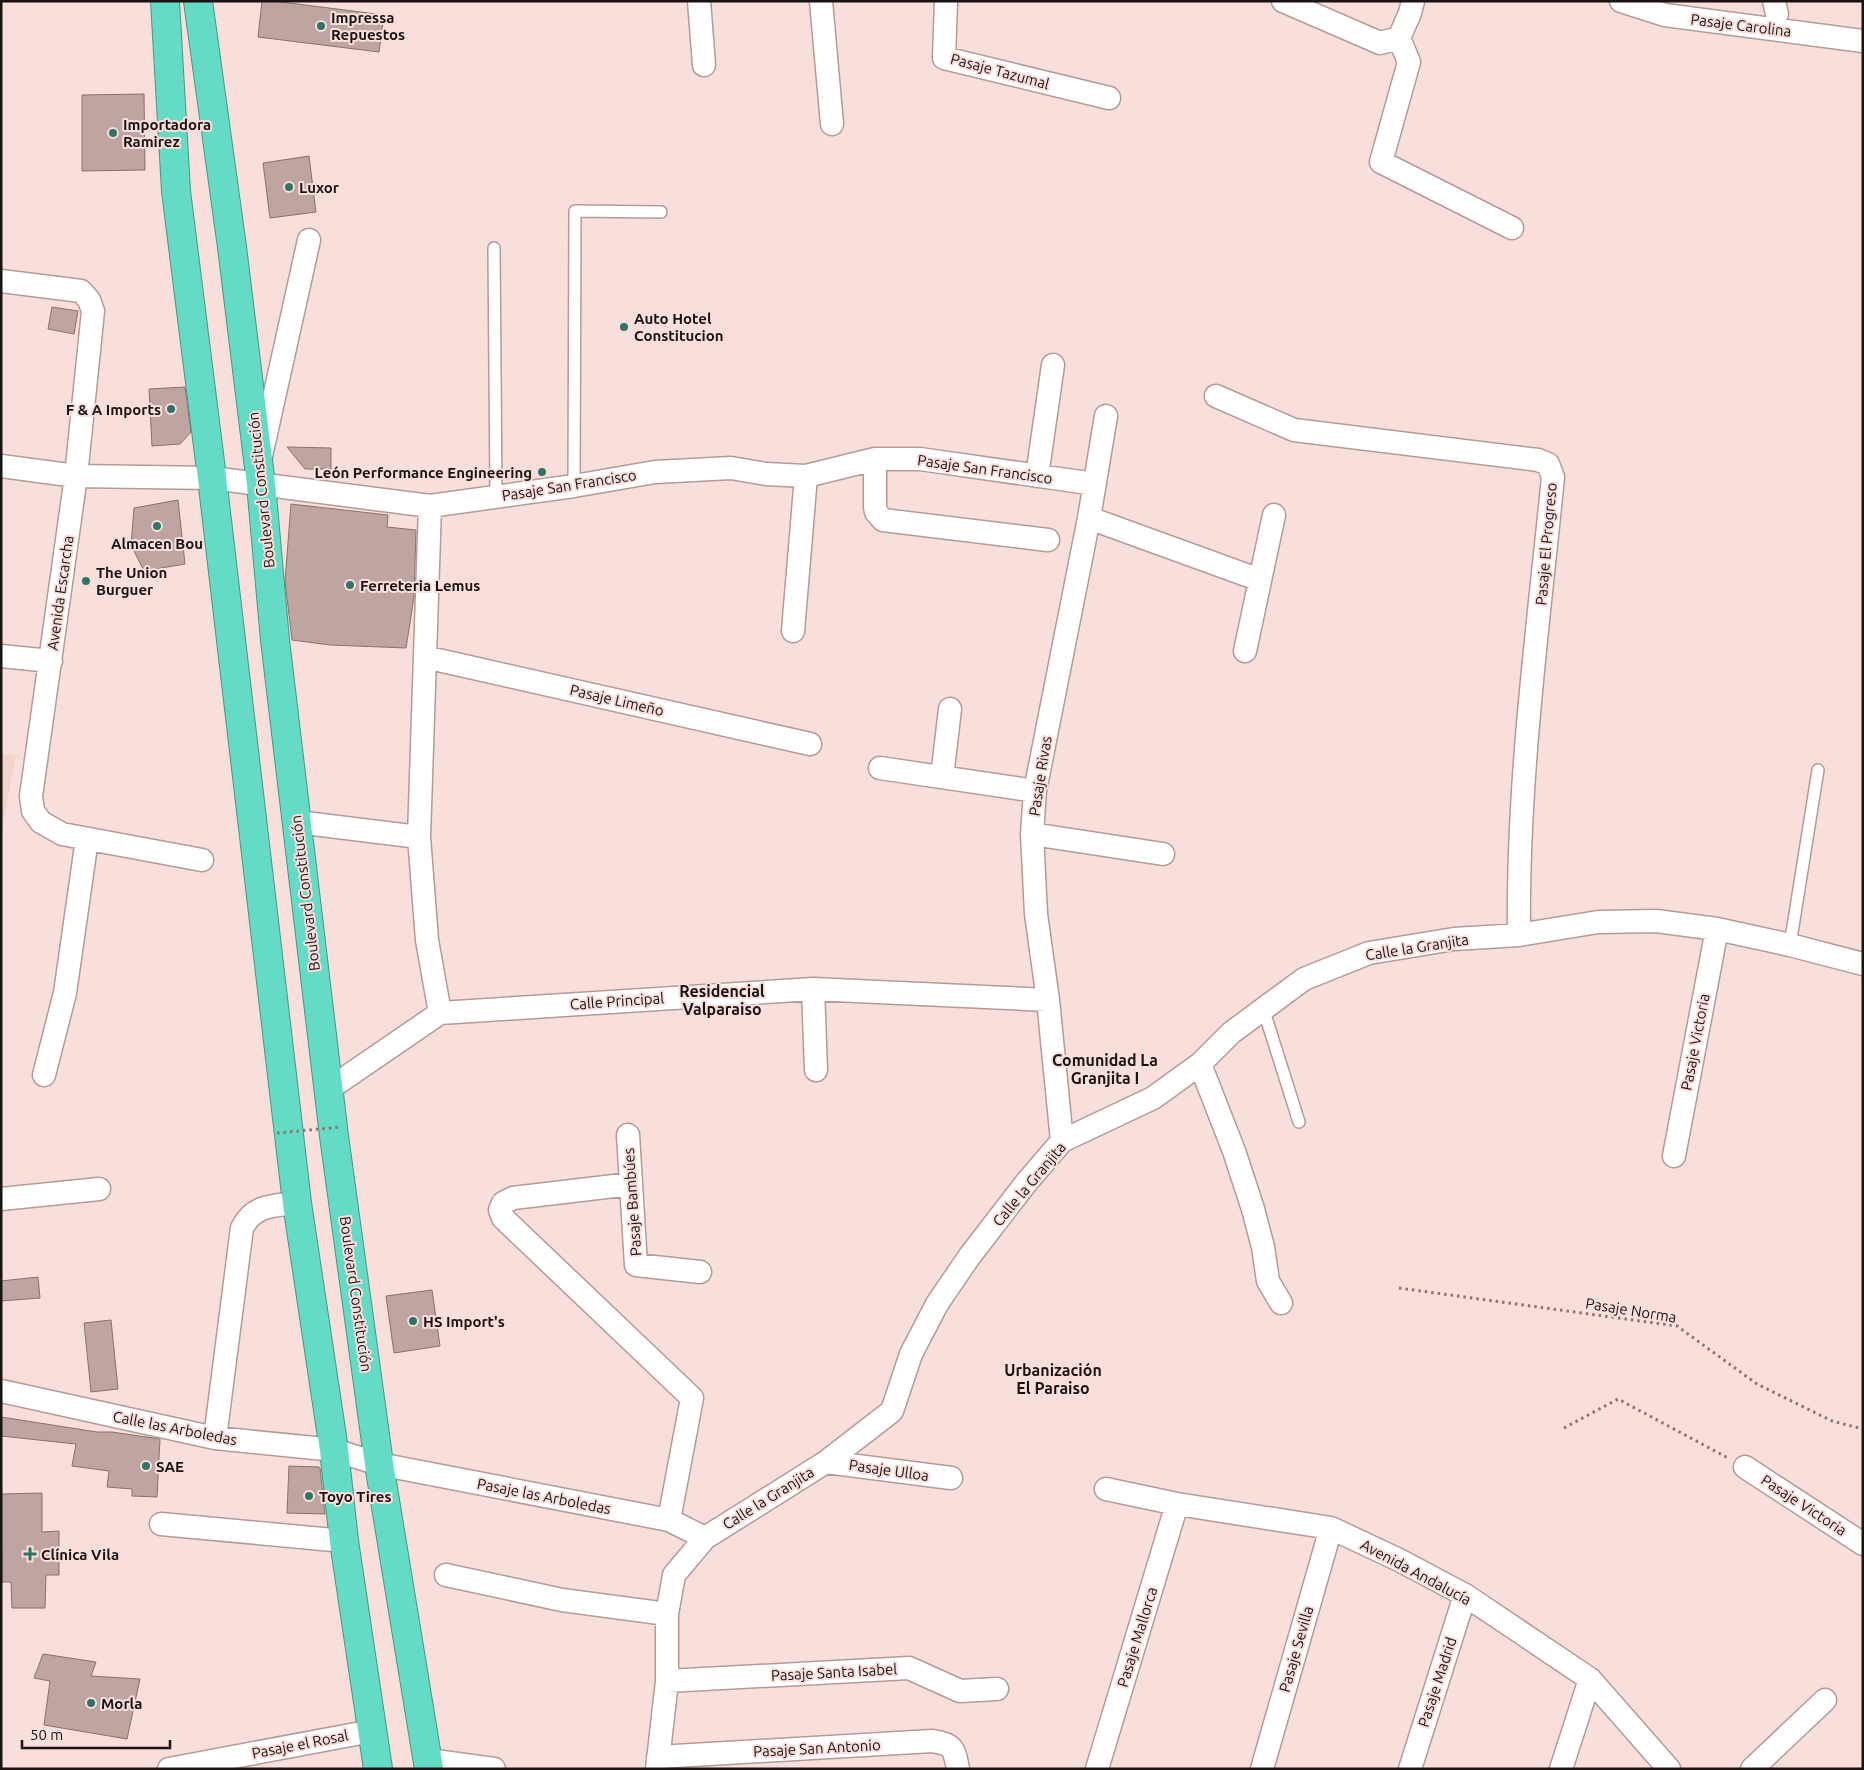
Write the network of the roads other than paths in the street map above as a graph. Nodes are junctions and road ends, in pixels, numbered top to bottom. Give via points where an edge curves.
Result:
1 (158, 1) edge
2 (165, 1) edge
3 (699, 1) edge
4 (821, 1) edge
5 (946, 1) edge
6 (1283, 1) edge
7 (1413, 1) edge
8 (1621, 1) edge
9 (200, 5) edge
10 (167, 30) junction
11 (1399, 38) junction
12 (1863, 41) edge
13 (704, 65) dead end
14 (1109, 98) dead end
15 (832, 124) dead end
16 (661, 212) dead end
17 (1512, 228) dead end
18 (309, 240) dead end
19 (494, 248) dead end
20 (1, 281) edge
21 (1053, 364) dead end
22 (1216, 396) dead end
23 (1106, 416) dead end
24 (875, 459) junction
25 (1, 466) edge
26 (260, 474) junction
27 (76, 476) junction
28 (806, 476) junction
29 (1037, 476) junction
30 (212, 478) junction
31 (1094, 484) junction
32 (574, 486) junction
33 (496, 497) junction
34 (430, 506) junction
35 (1274, 515) dead end
36 (1089, 518) junction
37 (1048, 540) dead end
38 (1260, 580) junction
39 (793, 631) dead end
40 (1245, 651) dead end
41 (1, 656) edge
42 (425, 657) junction
43 (51, 661) junction
44 (950, 709) dead end
45 (810, 744) dead end
46 (880, 768) dead end
47 (1818, 770) dead end
48 (942, 777) junction
49 (1035, 791) junction
50 (297, 822) junction
51 (1032, 834) junction
52 (419, 838) junction
53 (87, 840) junction
54 (1163, 854) dead end
55 (202, 860) dead end
56 (1717, 929) junction
57 (1519, 935) junction
58 (1790, 945) junction
59 (1863, 964) edge
60 (813, 989) junction
61 (1048, 1000) junction
62 (1263, 1008) junction
63 (440, 1013) junction
64 (1200, 1064) junction
65 (816, 1070) dead end
66 (44, 1075) dead end
67 (329, 1089) junction
68 (1299, 1122) dead end
69 (628, 1135) dead end
70 (1062, 1141) junction
71 (1674, 1156) dead end
72 (631, 1184) junction
73 (99, 1189) dead end
74 (1, 1199) edge
75 (297, 1203) junction
76 (700, 1272) dead end
77 (1281, 1303) dead end
78 (1, 1391) edge
79 (215, 1438) junction
80 (334, 1450) junction
81 (826, 1462) junction
82 (379, 1464) junction
83 (1745, 1467) road end
84 (951, 1478) dead end
85 (1106, 1488) dead end
86 (1177, 1504) junction
87 (669, 1520) junction
88 (161, 1524) dead end
89 (1331, 1528) junction
90 (705, 1538) junction
91 (344, 1541) junction
92 (1863, 1544) edge
93 (446, 1575) dead end
94 (1465, 1595) junction
95 (667, 1614) junction
96 (1590, 1679) junction
97 (667, 1681) junction
98 (997, 1689) dead end
99 (1825, 1700) dead end
100 (372, 1731) junction
101 (657, 1763) edge
102 (429, 1764) edge
103 (169, 1769) edge
104 (378, 1769) edge
105 (494, 1769) edge
106 (958, 1769) edge
107 (1097, 1769) edge
108 (1262, 1769) edge
109 (1410, 1769) edge
110 (1562, 1769) edge
111 (1669, 1769) edge
112 (1752, 1769) edge

1 - 10 highway
2 - 10 highway
3 - 13 street
4 - 15 street
5 - 14 street, Pasaje Tazumal via 944,58
6 - 11 street via 1380,43
7 - 11 street
8 - 12 street, Pasaje Carolina via 1665,15
9 - 26 highway, Boulevard Constitución
10 - 30 highway via 176,191
11 - 17 street via 1409,62 1381,162
16 - 32 lane via 575,211
18 - 26 street
19 - 33 lane
20 - 27 street, Avenida Escarcha via 81,291 94,311
21 - 29 street
22 - 57 street, Pasaje El Progreso via 1294,430 1538,460 1548,464 1553,477 1525,767
23 - 31 street, Pasaje Rivas
24 - 28 street, Pasaje San Francisco
24 - 29 street, Pasaje San Francisco via 920,459
24 - 37 street via 875,507 883,520
25 - 27 street, Pasaje San Francisco
26 - 30 street, Pasaje San Francisco
26 - 34 street, Pasaje San Francisco
26 - 50 highway, Boulevard Constitución via 275,640
27 - 30 street, Pasaje San Francisco
27 - 43 street, Avenida Escarcha
28 - 32 street, Pasaje San Francisco via 731,468 654,472
28 - 39 street
29 - 31 street, Pasaje San Francisco
30 - 75 highway
31 - 36 street, Pasaje Rivas
32 - 33 street, Pasaje San Francisco
33 - 34 street, Pasaje San Francisco
34 - 42 street
35 - 38 street
36 - 38 street
36 - 49 street, Pasaje Rivas
38 - 40 street
41 - 43 street
42 - 45 street, Pasaje Limeño
42 - 52 street
43 - 53 street, Avenida Escarcha via 31,796 33,811 41,822 62,834
44 - 48 street
46 - 48 street
47 - 58 lane
48 - 49 street
49 - 51 street, Pasaje Rivas
50 - 52 street
50 - 67 highway, Boulevard Constitución
51 - 54 street
51 - 61 street, Pasaje Rivas via 1036,914
52 - 63 street via 427,940
53 - 55 street, Avenida Escarcha
53 - 66 street via 65,993
56 - 57 street, Calle la Granjita via 1656,920 1598,922
56 - 58 street, Calle la Granjita
56 - 71 street, Pasaje Victoria
57 - 62 street, Calle la Granjita via 1454,939 1369,953 1304,979
58 - 59 street, Calle la Granjita
60 - 61 street, Calle Principal
60 - 63 street, Calle Principal
60 - 65 street
61 - 70 street, Pasaje Rivas
62 - 64 street, Calle la Granjita via 1231,1033
62 - 68 lane
63 - 67 street
64 - 70 street, Calle la Granjita via 1153,1098
64 - 77 street via 1253,1209 1268,1281
67 - 82 highway, Boulevard Constitución
69 - 72 street, Pasaje Bambúes
70 - 81 street, Calle la Granjita via 969,1257 937,1304 911,1354 892,1411
72 - 76 street, Pasaje Bambúes via 636,1265
72 - 87 street via 512,1198 503,1203 500,1210 503,1218 692,1398
73 - 74 street
75 - 79 street via 257,1210 246,1219 242,1228
75 - 80 highway
78 - 79 street, Calle las Arboledas
79 - 80 street, Calle las Arboledas
80 - 82 street, Calle las Arboledas
80 - 91 highway
81 - 84 street, Pasaje Ulloa
81 - 90 street, Calle la Granjita
82 - 87 street, Pasaje las Arboledas
82 - 102 highway, Boulevard Constitución
83 - 92 street, Pasaje Victoria
85 - 86 street, Avenida Andalucía
86 - 89 street, Avenida Andalucía
86 - 107 street, Pasaje Mallorca
87 - 90 street, Pasaje las Arboledas
88 - 91 street
89 - 94 street, Avenida Andalucía
89 - 108 street, Pasaje Sevilla
90 - 95 street, Calle la Granjita via 674,1575
91 - 100 highway
93 - 95 street via 562,1600
94 - 96 street, Avenida Andalucía
94 - 109 street, Pasaje Madrid
95 - 97 street, Calle la Granjita
96 - 110 street
96 - 111 street, Avenida Andalucía
97 - 98 street, Pasaje Santa Isabel via 909,1668 960,1690
97 - 101 street, Calle la Granjita
99 - 112 street
100 - 103 street, Pasaje el Rosal
100 - 104 highway
101 - 106 street, Pasaje San Antonio via 932,1741 952,1747
102 - 105 street

